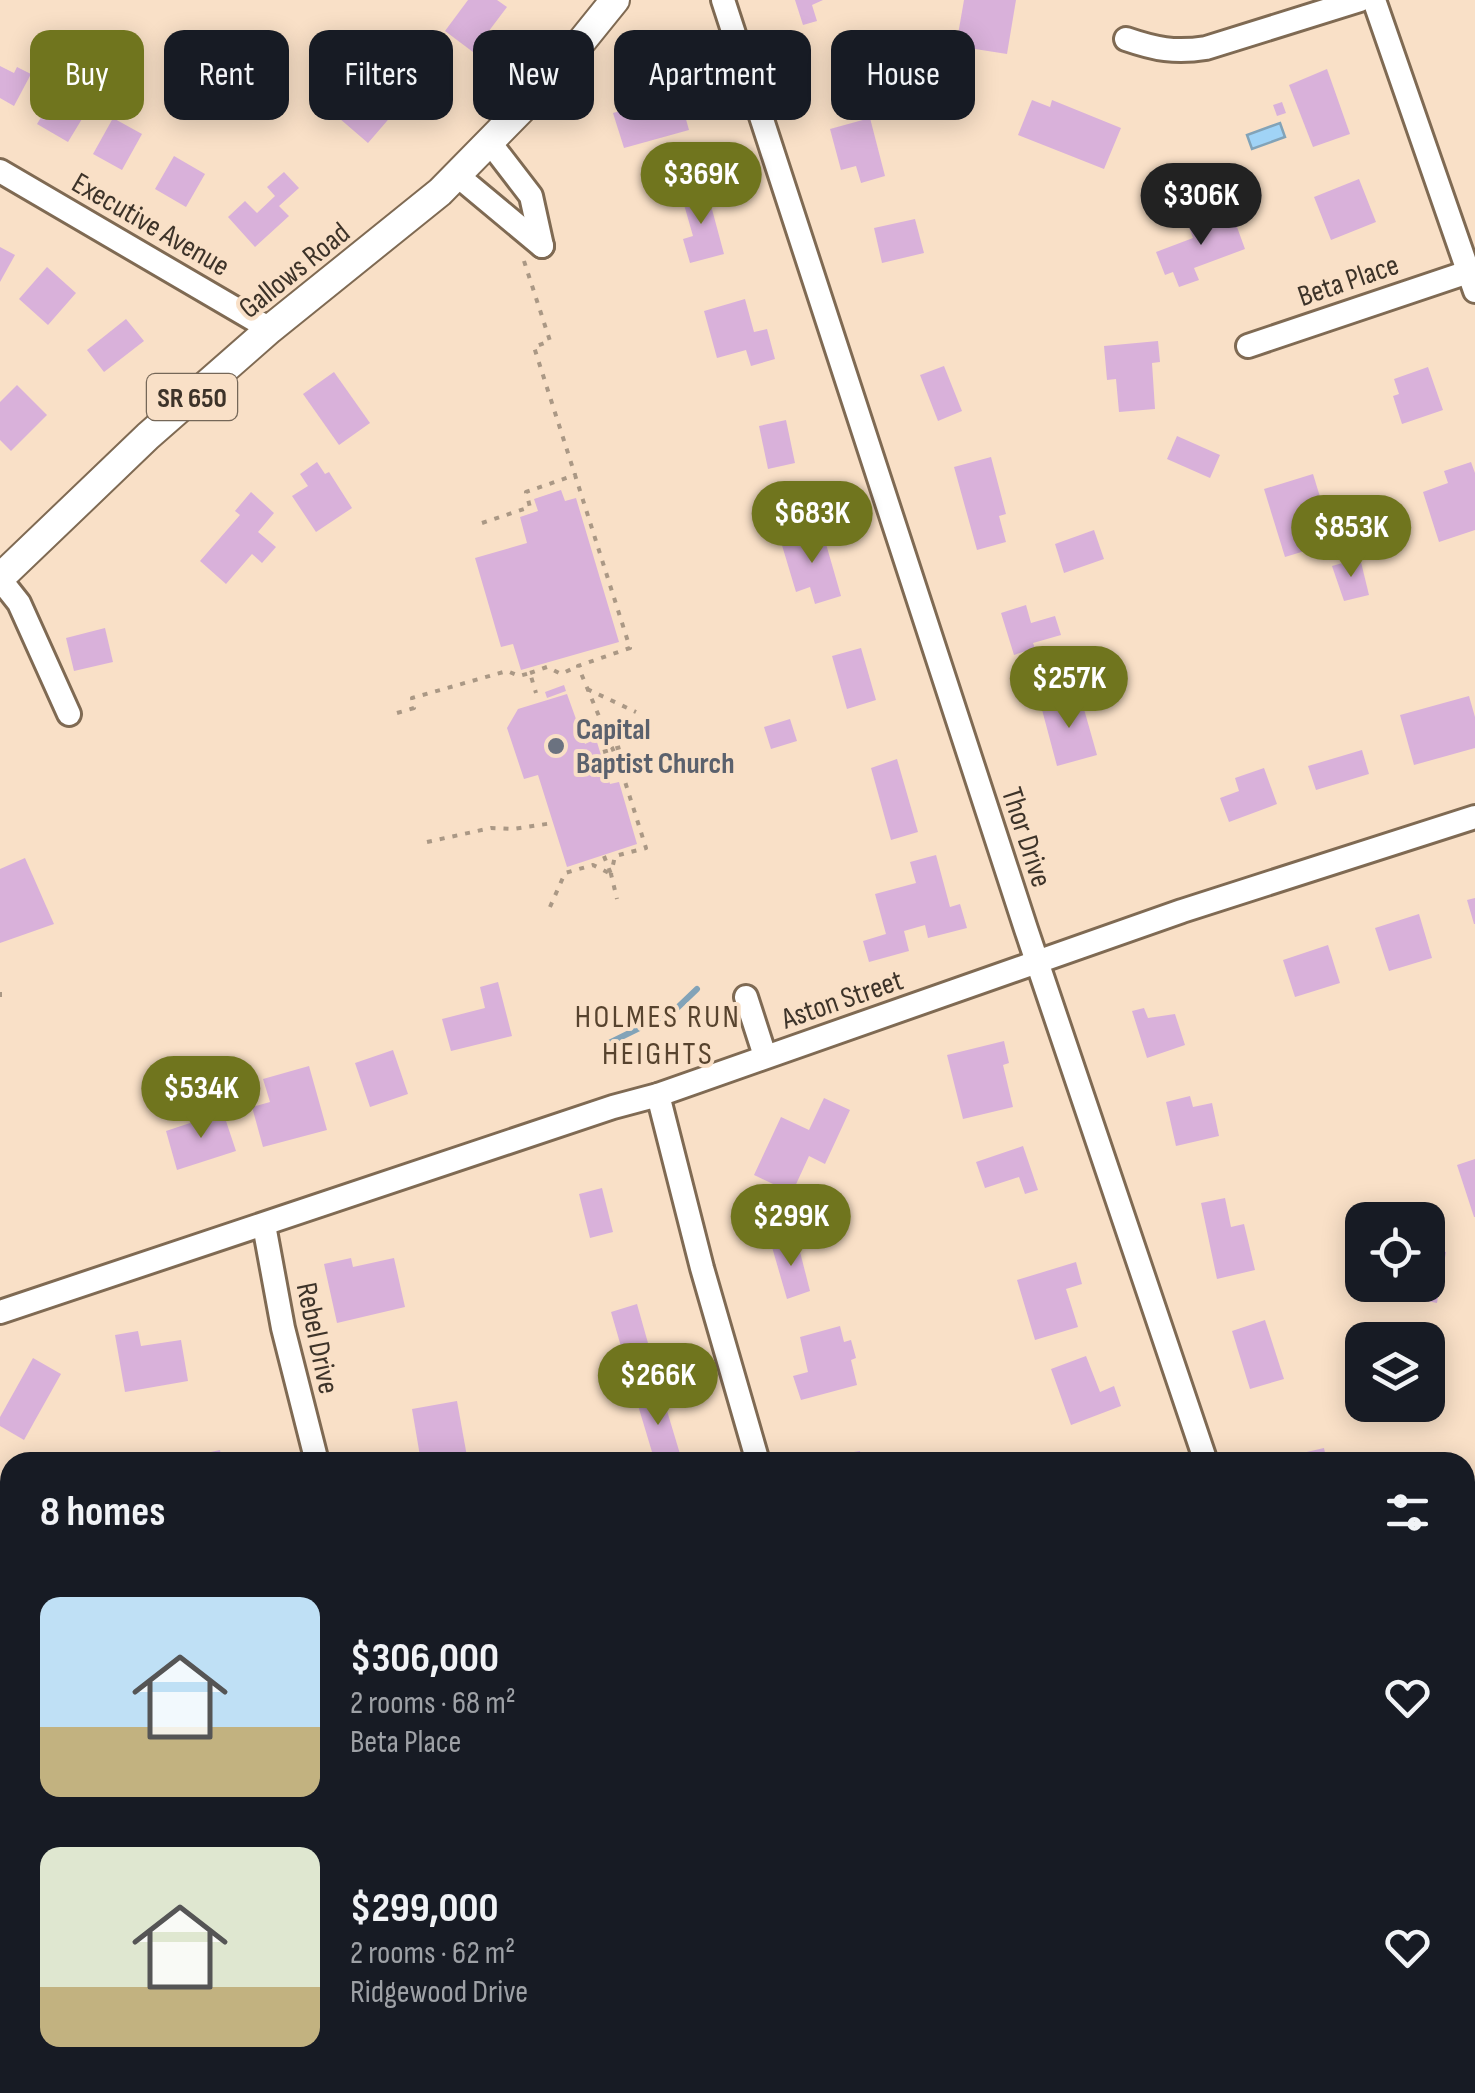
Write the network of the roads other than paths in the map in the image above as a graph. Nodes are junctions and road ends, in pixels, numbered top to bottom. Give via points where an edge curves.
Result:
1 (615, 0) edge
2 (723, 0) edge
3 (1360, 0) edge
4 (1374, 0) edge
5 (1126, 39) dead end
6 (491, 144) junction
7 (0, 171) edge
8 (458, 176) junction
9 (1473, 284) edge
10 (270, 330) junction
11 (1248, 346) dead end
12 (0, 579) edge
13 (69, 714) dead end
14 (1475, 818) edge
15 (1038, 962) junction
16 (746, 997) dead end
17 (765, 1056) junction
18 (658, 1096) junction
19 (264, 1225) junction
20 (0, 1312) edge
21 (314, 1452) edge
22 (755, 1452) edge
23 (1203, 1452) edge

1 - 6 main road, Gallows Road / SR 650
2 - 15 street, Thor Drive
3 - 5 street via 1194,50 1158,50
4 - 9 street
6 - 8 main road, Gallows Road / SR 650
6 - 8 street via 531,196 533,252
7 - 10 street, Executive Avenue
8 - 10 main road, Gallows Road / SR 650
9 - 11 street, Beta Place
10 - 12 main road, Gallows Road / SR 650
12 - 13 street via 19,603
14 - 15 street, Aston Street
15 - 17 street, Aston Street
15 - 23 street, Thor Drive
16 - 17 street
17 - 18 street, Aston Street
18 - 19 street, Aston Street
18 - 22 street
19 - 20 street, Aston Street
19 - 21 street, Rebel Drive

